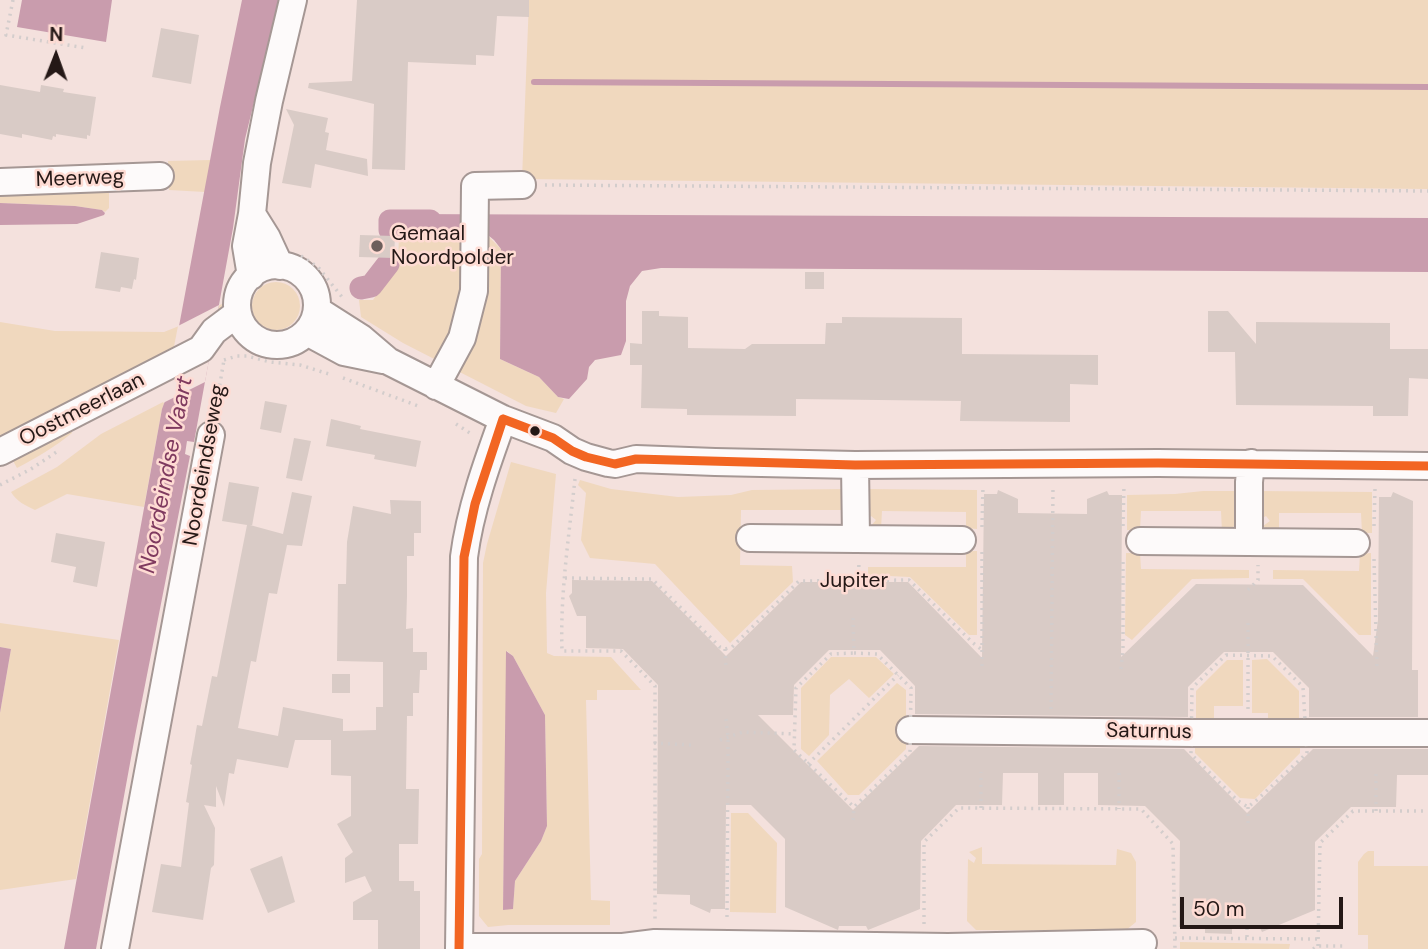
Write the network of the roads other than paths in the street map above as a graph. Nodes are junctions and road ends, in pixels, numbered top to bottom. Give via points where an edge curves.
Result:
1 (293, 0) edge
2 (160, 176) dead end
3 (0, 181) edge
4 (522, 185) road end
5 (252, 214) junction
6 (290, 260) junction
7 (251, 276) junction
8 (312, 321) junction
9 (244, 323) junction
10 (388, 361) junction
11 (432, 397) junction
12 (503, 419) junction
13 (211, 435) road end
14 (0, 452) edge
15 (1251, 463) junction
16 (855, 465) junction
17 (1428, 466) edge
18 (975, 536) road end
19 (750, 538) dead end
20 (856, 538) junction
21 (1129, 541) road end
22 (1249, 541) junction
23 (1368, 544) road end
24 (910, 730) road end
25 (1428, 733) edge
26 (1143, 943) dead end
27 (459, 948) edge
28 (115, 949) edge

1 - 5 street via 257,163
2 - 3 street, Meerweg
4 - 11 street via 475,186 474,291 462,338
5 - 6 street via 267,238
5 - 7 street via 246,246
6 - 7 street
6 - 8 street via 314,289
7 - 9 street via 238,301
8 - 9 street via 294,342 278,345 262,342
8 - 10 street via 343,328
8 - 10 street via 344,352
9 - 14 street, Oostmeerlaan
10 - 11 street
11 - 12 street
12 - 16 street via 552,438 578,436 636,459
12 - 27 street via 464,557
13 - 28 street, Noordeindseweg
15 - 16 street
15 - 17 street
15 - 22 street
16 - 20 street, Jupiter
18 - 20 street, Jupiter
19 - 20 street, Jupiter
21 - 22 street
22 - 23 street
24 - 25 street, Saturnus
26 - 27 street via 924,947 655,943

